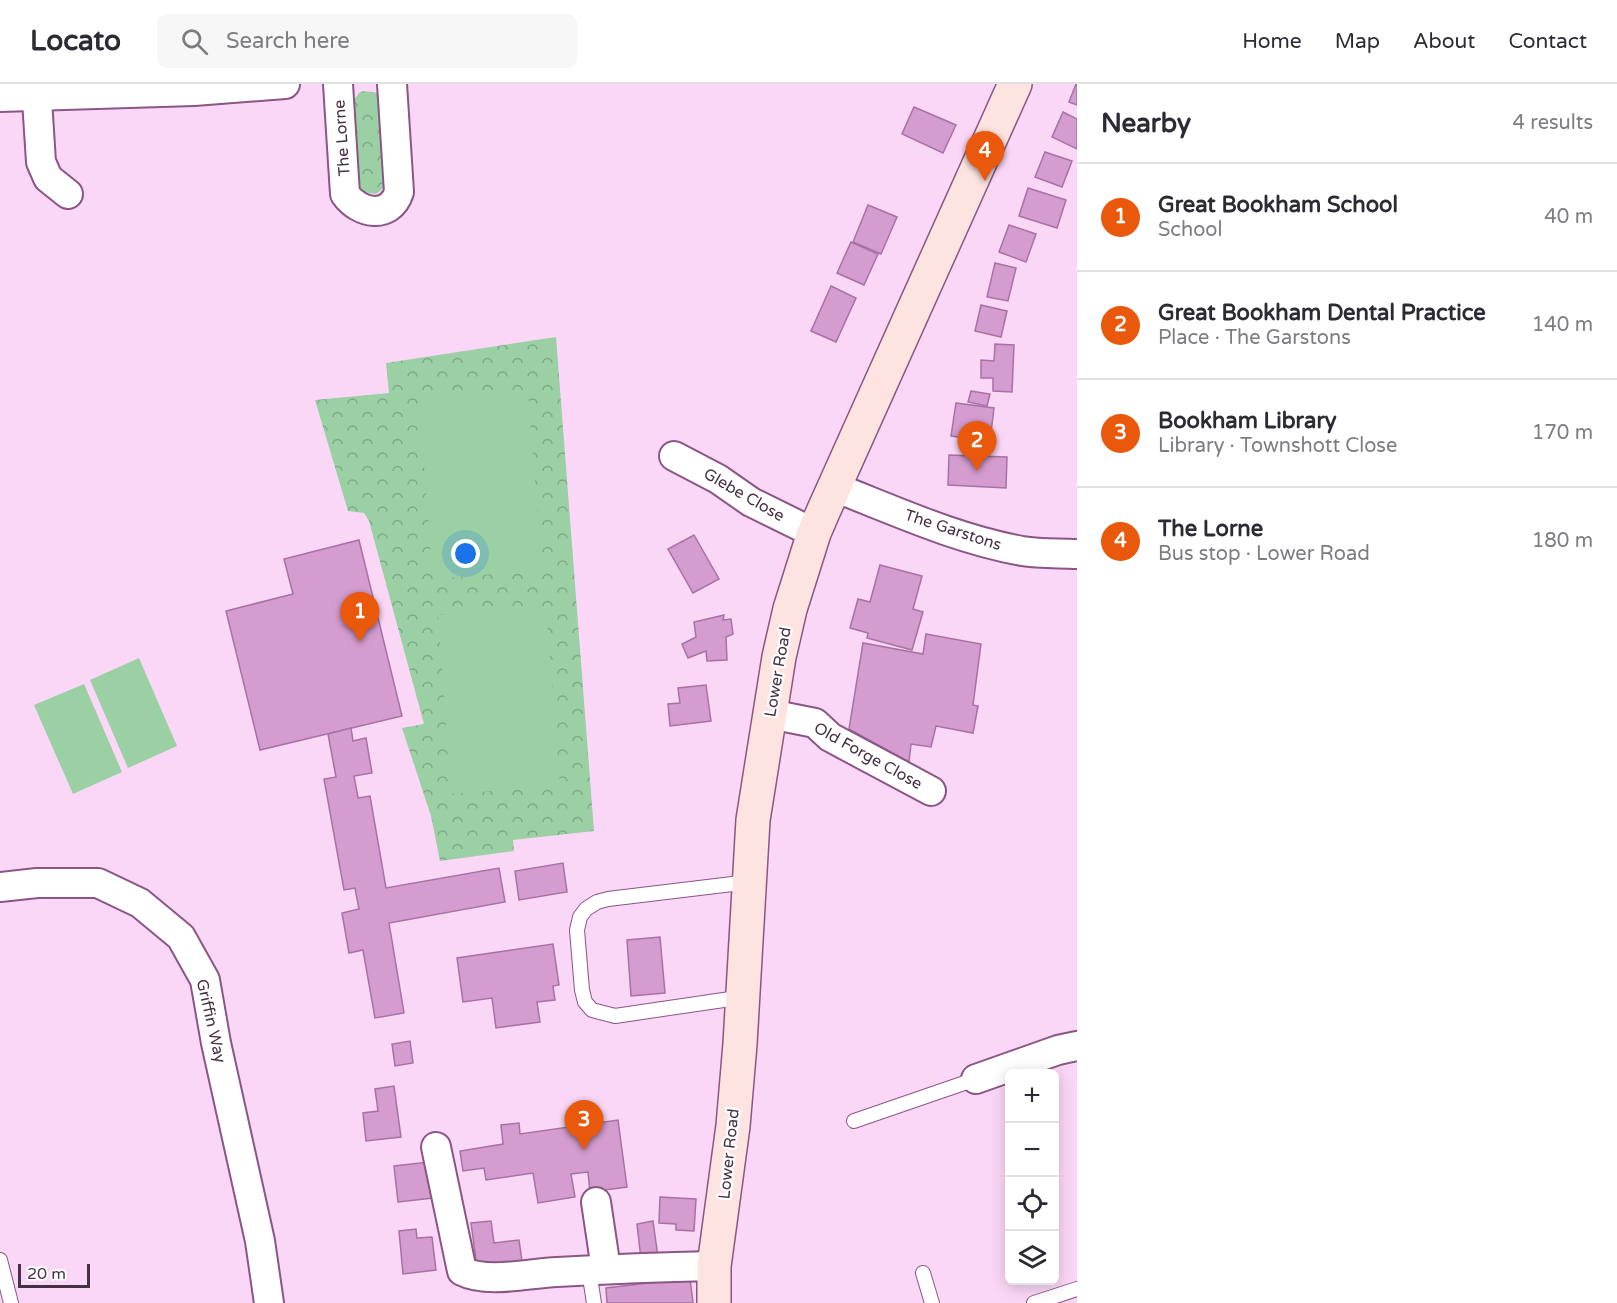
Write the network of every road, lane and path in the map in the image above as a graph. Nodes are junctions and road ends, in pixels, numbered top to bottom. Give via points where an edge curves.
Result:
1 (285, 84) edge
2 (338, 84) edge
3 (392, 84) edge
4 (1007, 89) edge
5 (37, 90) edge
6 (0, 97) edge
7 (68, 194) dead end
8 (674, 456) dead end
9 (834, 487) junction
10 (814, 533) junction
11 (1077, 554) edge
12 (770, 714) junction
13 (931, 791) dead end
14 (750, 882) junction
15 (0, 887) edge
16 (744, 997) junction
17 (1068, 1048) edge
18 (976, 1079) joint
19 (854, 1121) dead end
20 (436, 1147) dead end
21 (596, 1202) dead end
22 (0, 1260) edge
23 (714, 1266) junction
24 (597, 1270) junction
25 (923, 1273) dead end
26 (1077, 1290) edge
27 (10, 1303) edge
28 (269, 1303) edge
29 (594, 1303) edge
30 (714, 1303) edge
31 (932, 1303) edge
32 (1034, 1303) edge

1 - 5 street via 194,91
2 - 3 street, The Lorne via 345,194 360,209 373,211 391,205 399,192
4 - 9 street, Lower Road
5 - 6 street
5 - 7 street via 41,162 48,178
8 - 10 street, Glebe Close via 751,502
9 - 10 street, Lower Road
9 - 11 street, The Garstons via 985,542 1024,551
10 - 12 street, Lower Road via 790,609
12 - 13 street, Old Forge Close via 815,723 830,737
12 - 14 street, Lower Road via 753,820
14 - 16 street, Lower Road
14 - 16 lane via 608,898 586,909 577,930 582,990 592,1010 615,1016
15 - 28 street, Griffin Way via 98,883 140,903 182,937 205,980 260,1241
16 - 23 street, Lower Road via 733,1126
17 - 18 street
18 - 19 lane
20 - 24 street via 462,1271 488,1277
21 - 24 street
22 - 27 lane
23 - 24 street
23 - 30 street, Lower Road
24 - 29 lane
25 - 31 lane
26 - 32 lane

